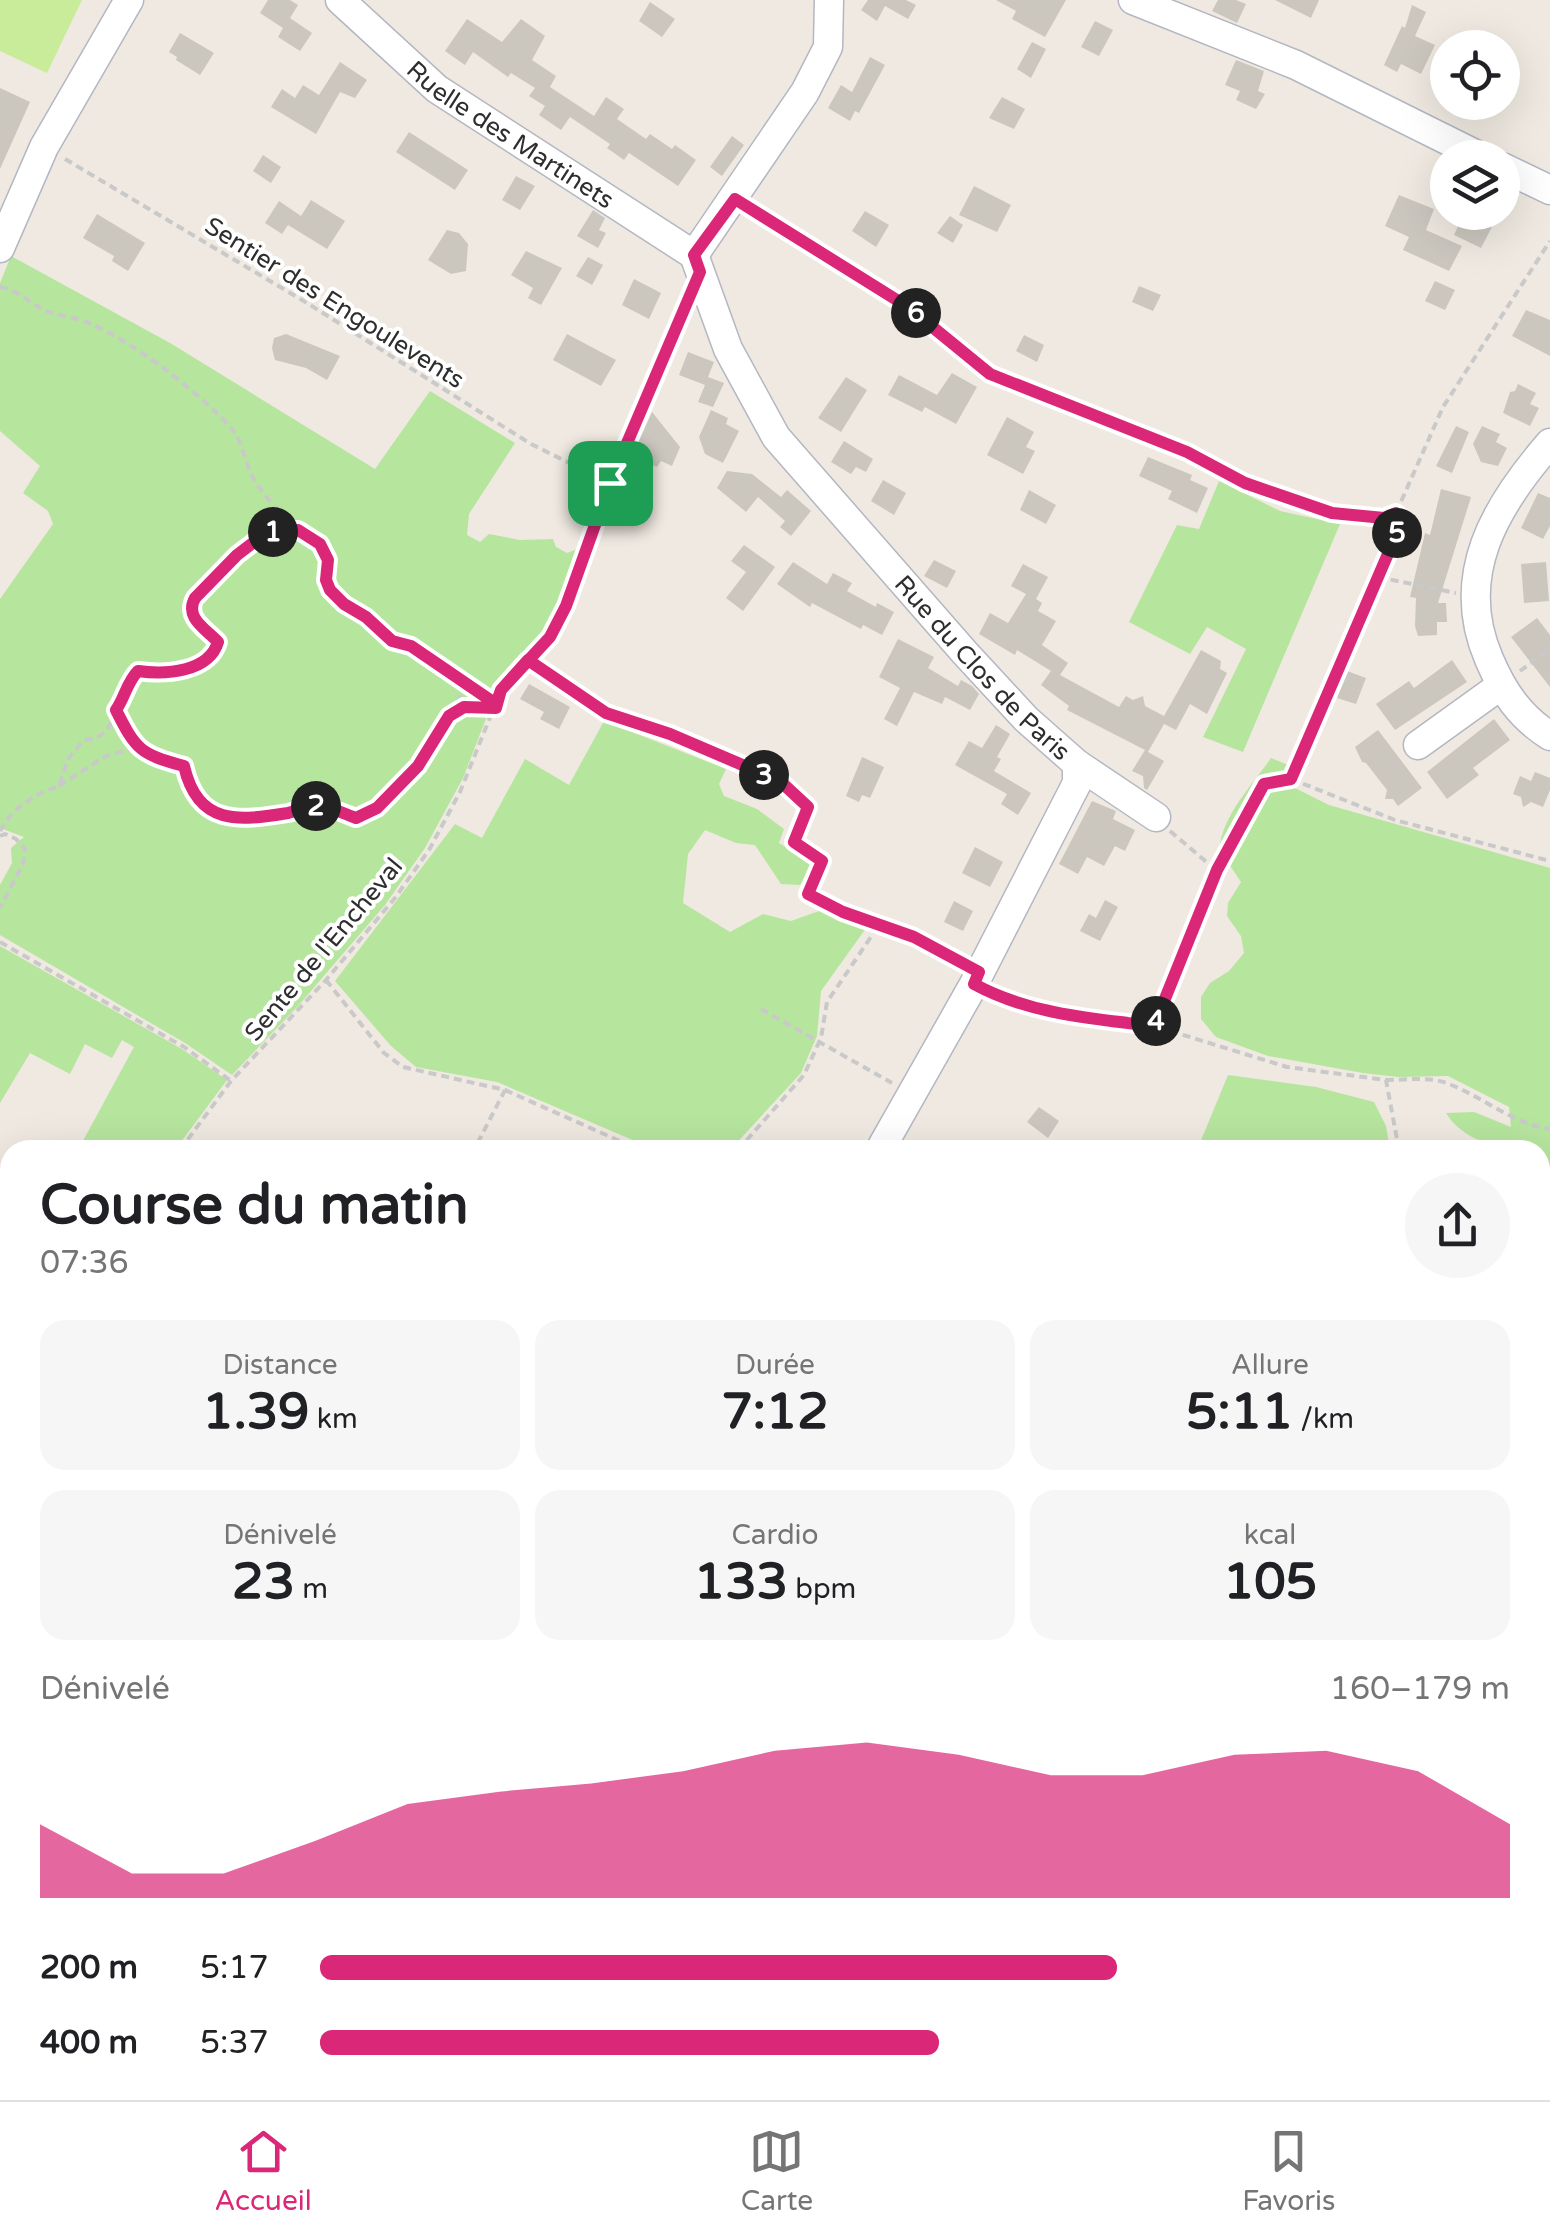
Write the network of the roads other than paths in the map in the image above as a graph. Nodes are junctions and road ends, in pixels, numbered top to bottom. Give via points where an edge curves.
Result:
1 (129, 0) edge
2 (340, 0) edge
3 (830, 0) edge
4 (1133, 0) edge
5 (1447, 140) edge
6 (1520, 176) edge
7 (1550, 190) edge
8 (3, 230) edge
9 (697, 264) junction
10 (1550, 443) edge
11 (1500, 686) junction
12 (1550, 736) edge
13 (1418, 745) dead end
14 (1077, 764) junction
15 (1156, 817) road end
16 (886, 1140) edge

1 - 8 street
2 - 9 street, Ruelle des Martinets via 437,89
3 - 9 street via 828,46 805,92
4 - 5 street via 1296,65
6 - 7 street
9 - 14 street, Rue du Clos de Paris via 728,349 776,437 965,653
10 - 11 street via 1504,502 1483,548 1475,597 1480,638
11 - 12 street
11 - 13 street
14 - 15 street
14 - 16 street, Rue du Clos de Paris via 1077,783

